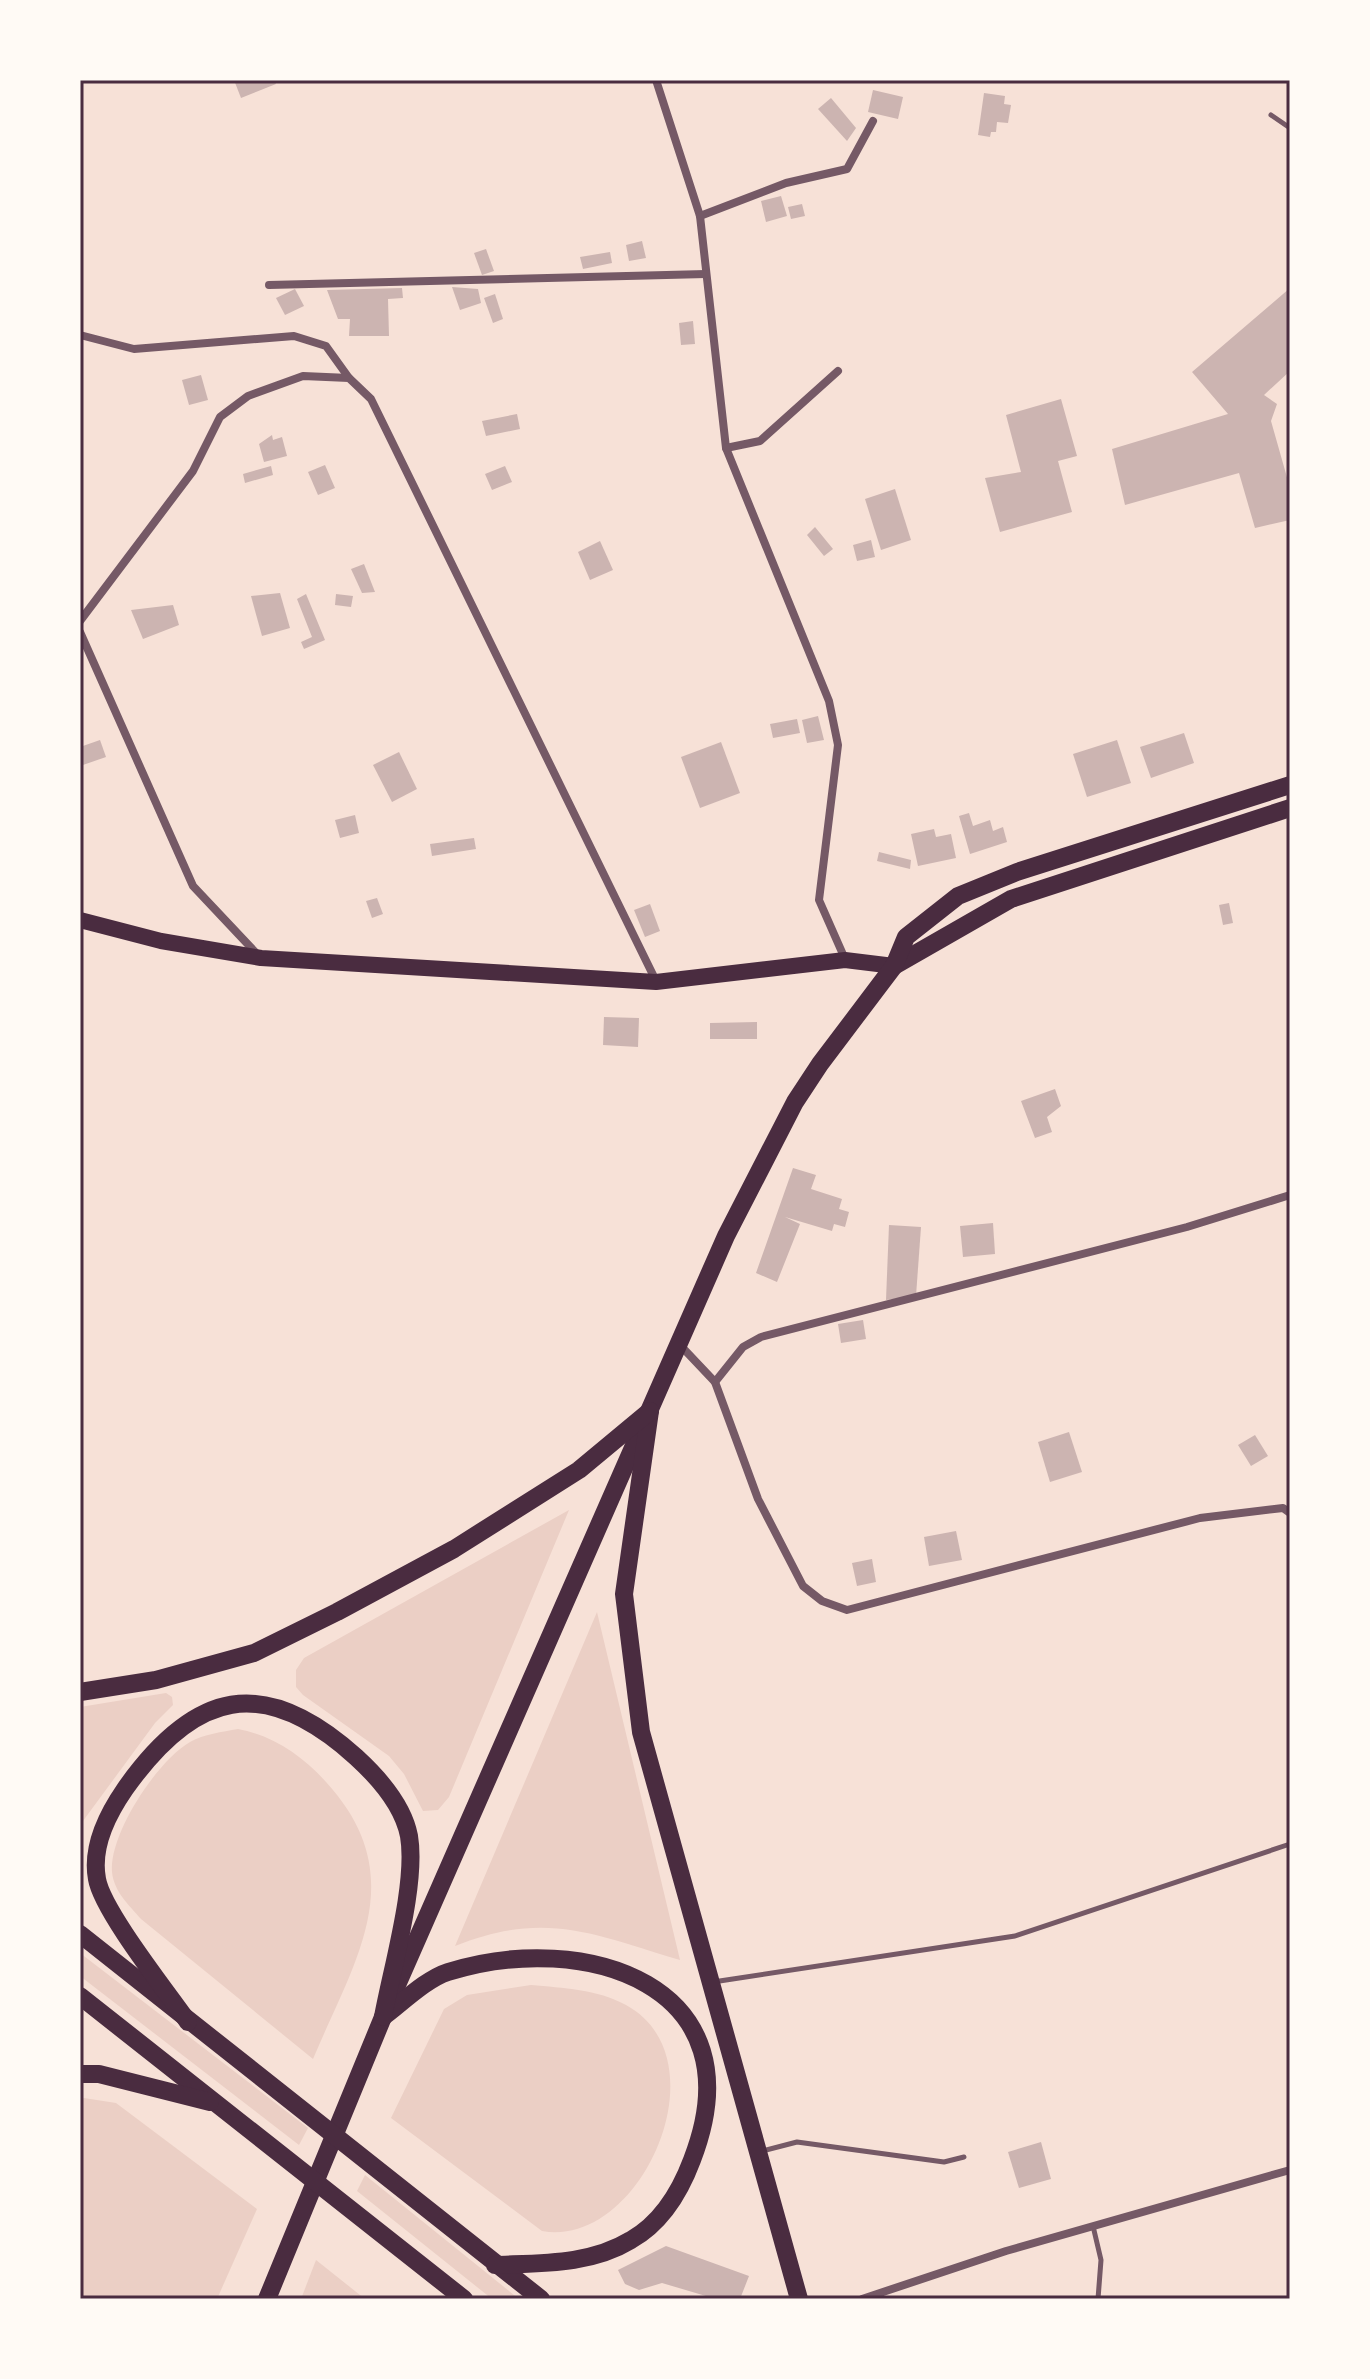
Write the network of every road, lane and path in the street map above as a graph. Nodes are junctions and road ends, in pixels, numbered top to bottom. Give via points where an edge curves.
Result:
1 (656, 80) edge
2 (1271, 115) dead end
3 (873, 121) dead end
4 (1290, 128) edge
5 (700, 216) junction
6 (706, 274) junction
7 (269, 285) dead end
8 (80, 335) edge
9 (838, 371) dead end
10 (349, 378) junction
11 (726, 448) junction
12 (80, 621) edge
13 (80, 632) edge
14 (1290, 785) edge
15 (1290, 808) edge
16 (80, 920) edge
17 (261, 958) junction
18 (845, 960) junction
19 (894, 966) junction
20 (656, 982) junction
21 (1290, 1195) edge
22 (679, 1345) junction
23 (715, 1382) junction
24 (650, 1411) junction
25 (1290, 1513) edge
26 (80, 1692) edge
27 (1290, 1844) edge
28 (80, 1934) edge
29 (709, 1982) junction
30 (80, 1996) edge
31 (383, 2017) junction
32 (188, 2022) junction
33 (80, 2074) edge
34 (218, 2104) junction
35 (757, 2152) junction
36 (964, 2157) dead end
37 (1290, 2170) edge
38 (1093, 2226) junction
39 (495, 2265) junction
40 (267, 2299) edge
41 (464, 2299) edge
42 (541, 2299) edge
43 (799, 2299) edge
44 (862, 2299) edge
45 (1098, 2299) edge

1 - 5 street
2 - 4 lane
3 - 5 street via 847,169 786,183
5 - 6 street
6 - 7 street
6 - 11 street
8 - 10 street via 134,349 294,336 326,346
9 - 11 street via 760,441
10 - 12 street via 303,376 248,396 220,417 193,471
10 - 20 street via 371,399
11 - 18 street via 829,701 838,745 819,900
13 - 17 street via 193,886
14 - 19 main road via 1017,872 958,896 906,937
15 - 19 main road via 1011,899
16 - 17 main road
17 - 20 main road
18 - 19 main road
18 - 20 main road
19 - 22 main road via 795,1102 726,1236
21 - 23 street via 1187,1227 761,1337 743,1347
22 - 23 street
22 - 24 main road
23 - 25 street via 758,1499 803,1586 822,1601 847,1610 1200,1518 1283,1508
24 - 26 main road via 579,1470 454,1549 323,1619 254,1653 156,1680
24 - 29 main road via 624,1594 641,1732
24 - 31 main road
27 - 29 lane via 1015,1936
28 - 32 main road
29 - 35 main road
30 - 34 main road
31 - 32 main road via 410,1866 409,1835 397,1805 376,1775 326,1733 277,1708 249,1704 199,1714 176,1729 114,1804 96,1853 97,1881 106,1904
31 - 39 main road via 444,1973 499,1960 578,1961 626,1973 659,1989 690,2024 700,2045 707,2072 704,2118 685,2177 665,2211 630,2241 590,2258
31 - 40 main road
32 - 39 main road
33 - 34 main road via 99,2074
34 - 41 main road
35 - 36 lane via 797,2142 944,2162
35 - 43 main road
37 - 38 street
38 - 44 street
38 - 45 lane via 1101,2260
39 - 42 main road

